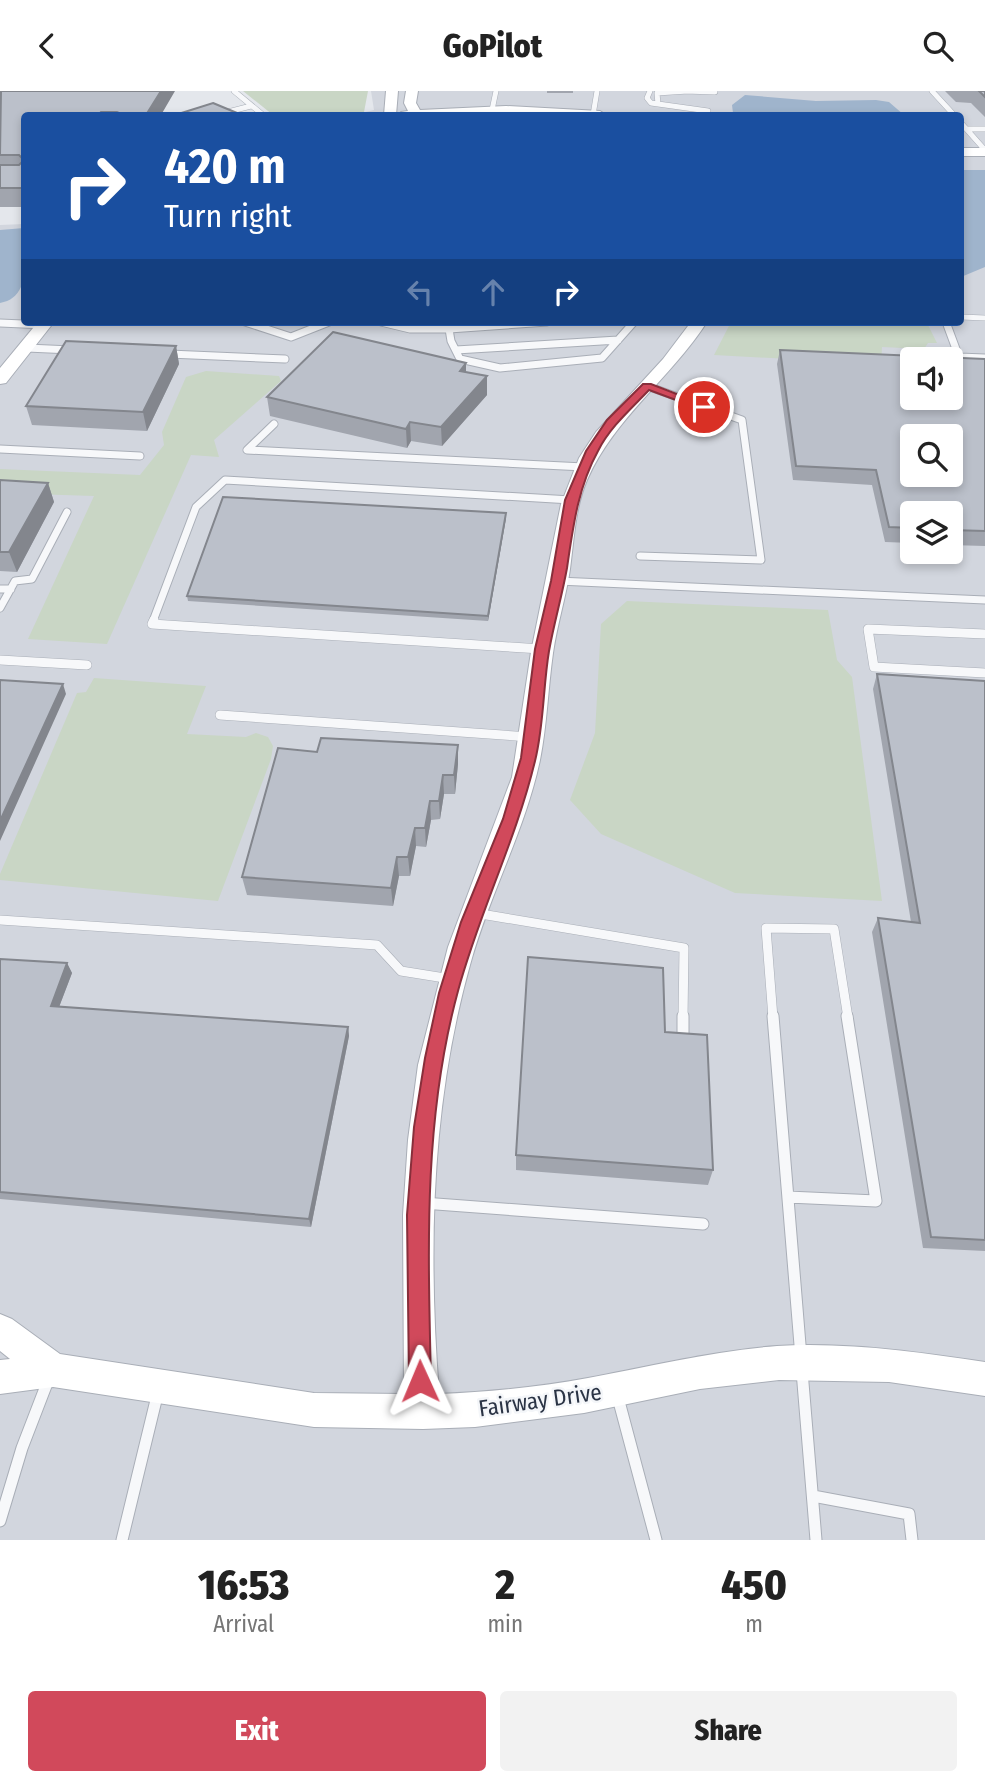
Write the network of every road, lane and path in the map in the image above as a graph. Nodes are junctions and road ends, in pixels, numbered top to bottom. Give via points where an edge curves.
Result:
1 (234, 91) edge
2 (392, 91) edge
3 (412, 91) edge
4 (496, 91) edge
5 (597, 91) edge
6 (650, 91) edge
7 (680, 91) edge
8 (688, 91) edge
9 (932, 91) edge
10 (715, 92) edge
11 (658, 104) junction
12 (251, 106) junction
13 (492, 110) junction
14 (228, 112) edge
15 (259, 112) edge
16 (390, 112) edge
17 (410, 112) edge
18 (459, 112) edge
19 (532, 112) edge
20 (594, 112) edge
21 (703, 112) edge
22 (709, 112) edge
23 (951, 112) edge
24 (964, 126) edge
25 (967, 129) junction
26 (985, 129) edge
27 (985, 151) edge
28 (964, 152) edge
29 (964, 317) edge
30 (985, 318) edge
31 (0, 323) edge
32 (21, 323) edge
33 (44, 326) edge
34 (257, 326) edge
35 (322, 326) edge
36 (398, 326) edge
37 (439, 326) edge
38 (449, 326) edge
39 (630, 326) edge
40 (697, 326) edge
41 (947, 326) edge
42 (618, 340) junction
43 (27, 348) junction
44 (81, 350) edge
45 (456, 350) junction
46 (163, 354) edge
47 (985, 358) edge
48 (285, 359) dead end
49 (0, 379) edge
50 (647, 386) junction
51 (274, 424) dead end
52 (0, 449) edge
53 (140, 456) dead end
54 (584, 467) junction
55 (571, 500) junction
56 (67, 512) dead end
57 (640, 556) dead end
58 (558, 581) junction
59 (0, 589) edge
60 (11, 589) junction
61 (985, 600) edge
62 (0, 608) edge
63 (985, 633) edge
64 (542, 649) junction
65 (0, 660) edge
66 (88, 665) dead end
67 (985, 673) edge
68 (220, 715) dead end
69 (531, 737) junction
70 (473, 913) junction
71 (0, 920) edge
72 (453, 979) junction
73 (683, 1038) edge
74 (788, 1197) junction
75 (418, 1202) junction
76 (703, 1224) dead end
77 (0, 1331) edge
78 (801, 1363) junction
79 (52, 1370) junction
80 (0, 1377) edge
81 (985, 1379) edge
82 (160, 1386) junction
83 (616, 1389) junction
84 (423, 1412) junction
85 (813, 1496) junction
86 (0, 1521) edge
87 (122, 1540) edge
88 (656, 1540) edge
89 (816, 1540) edge
90 (912, 1540) edge

1 - 12 lane
2 - 16 street
3 - 17 street
4 - 13 lane
5 - 20 lane
6 - 11 lane via 647,98
7 - 8 lane
8 - 10 lane
8 - 11 lane via 657,93
9 - 23 lane
10 - 22 lane via 708,100
11 - 21 lane
12 - 14 lane
12 - 15 lane
13 - 18 street
13 - 19 street
24 - 25 lane
25 - 26 lane
25 - 27 lane
27 - 28 street
29 - 30 lane
31 - 32 lane
33 - 43 street
34 - 35 lane via 291,337
36 - 37 lane
38 - 45 lane
39 - 42 lane
40 - 50 street
41 - 47 lane via 959,357
42 - 45 lane
42 - 45 lane via 603,358 540,366 500,368 460,359
43 - 44 lane
43 - 49 street
46 - 48 lane
50 - 54 street via 611,423
50 - 57 lane via 742,421 761,560
51 - 54 lane via 247,450
52 - 53 lane
54 - 55 street
55 - 58 street
55 - 64 lane via 225,480 196,507 152,624
56 - 60 lane via 32,579 15,581
58 - 61 lane
58 - 64 street
59 - 60 lane
60 - 62 lane
63 - 67 lane via 868,629 874,667
64 - 69 street
65 - 66 lane
68 - 69 lane
69 - 70 street via 511,819
70 - 72 street
70 - 73 lane via 684,948
71 - 72 lane via 377,945 401,971
72 - 75 street via 423,1127
74 - 74 lane via 766,928 834,929 876,1201
74 - 78 lane
75 - 76 lane
75 - 84 street
77 - 79 street, Fairway Drive
78 - 81 street, Fairway Drive via 890,1365
78 - 83 street, Fairway Drive via 701,1371
78 - 85 lane
79 - 80 street, Fairway Drive
79 - 82 street, Fairway Drive
79 - 86 lane
82 - 84 street, Fairway Drive via 314,1410
82 - 87 lane
83 - 84 street, Fairway Drive via 475,1410
83 - 88 lane
85 - 89 lane
85 - 90 lane via 909,1514

